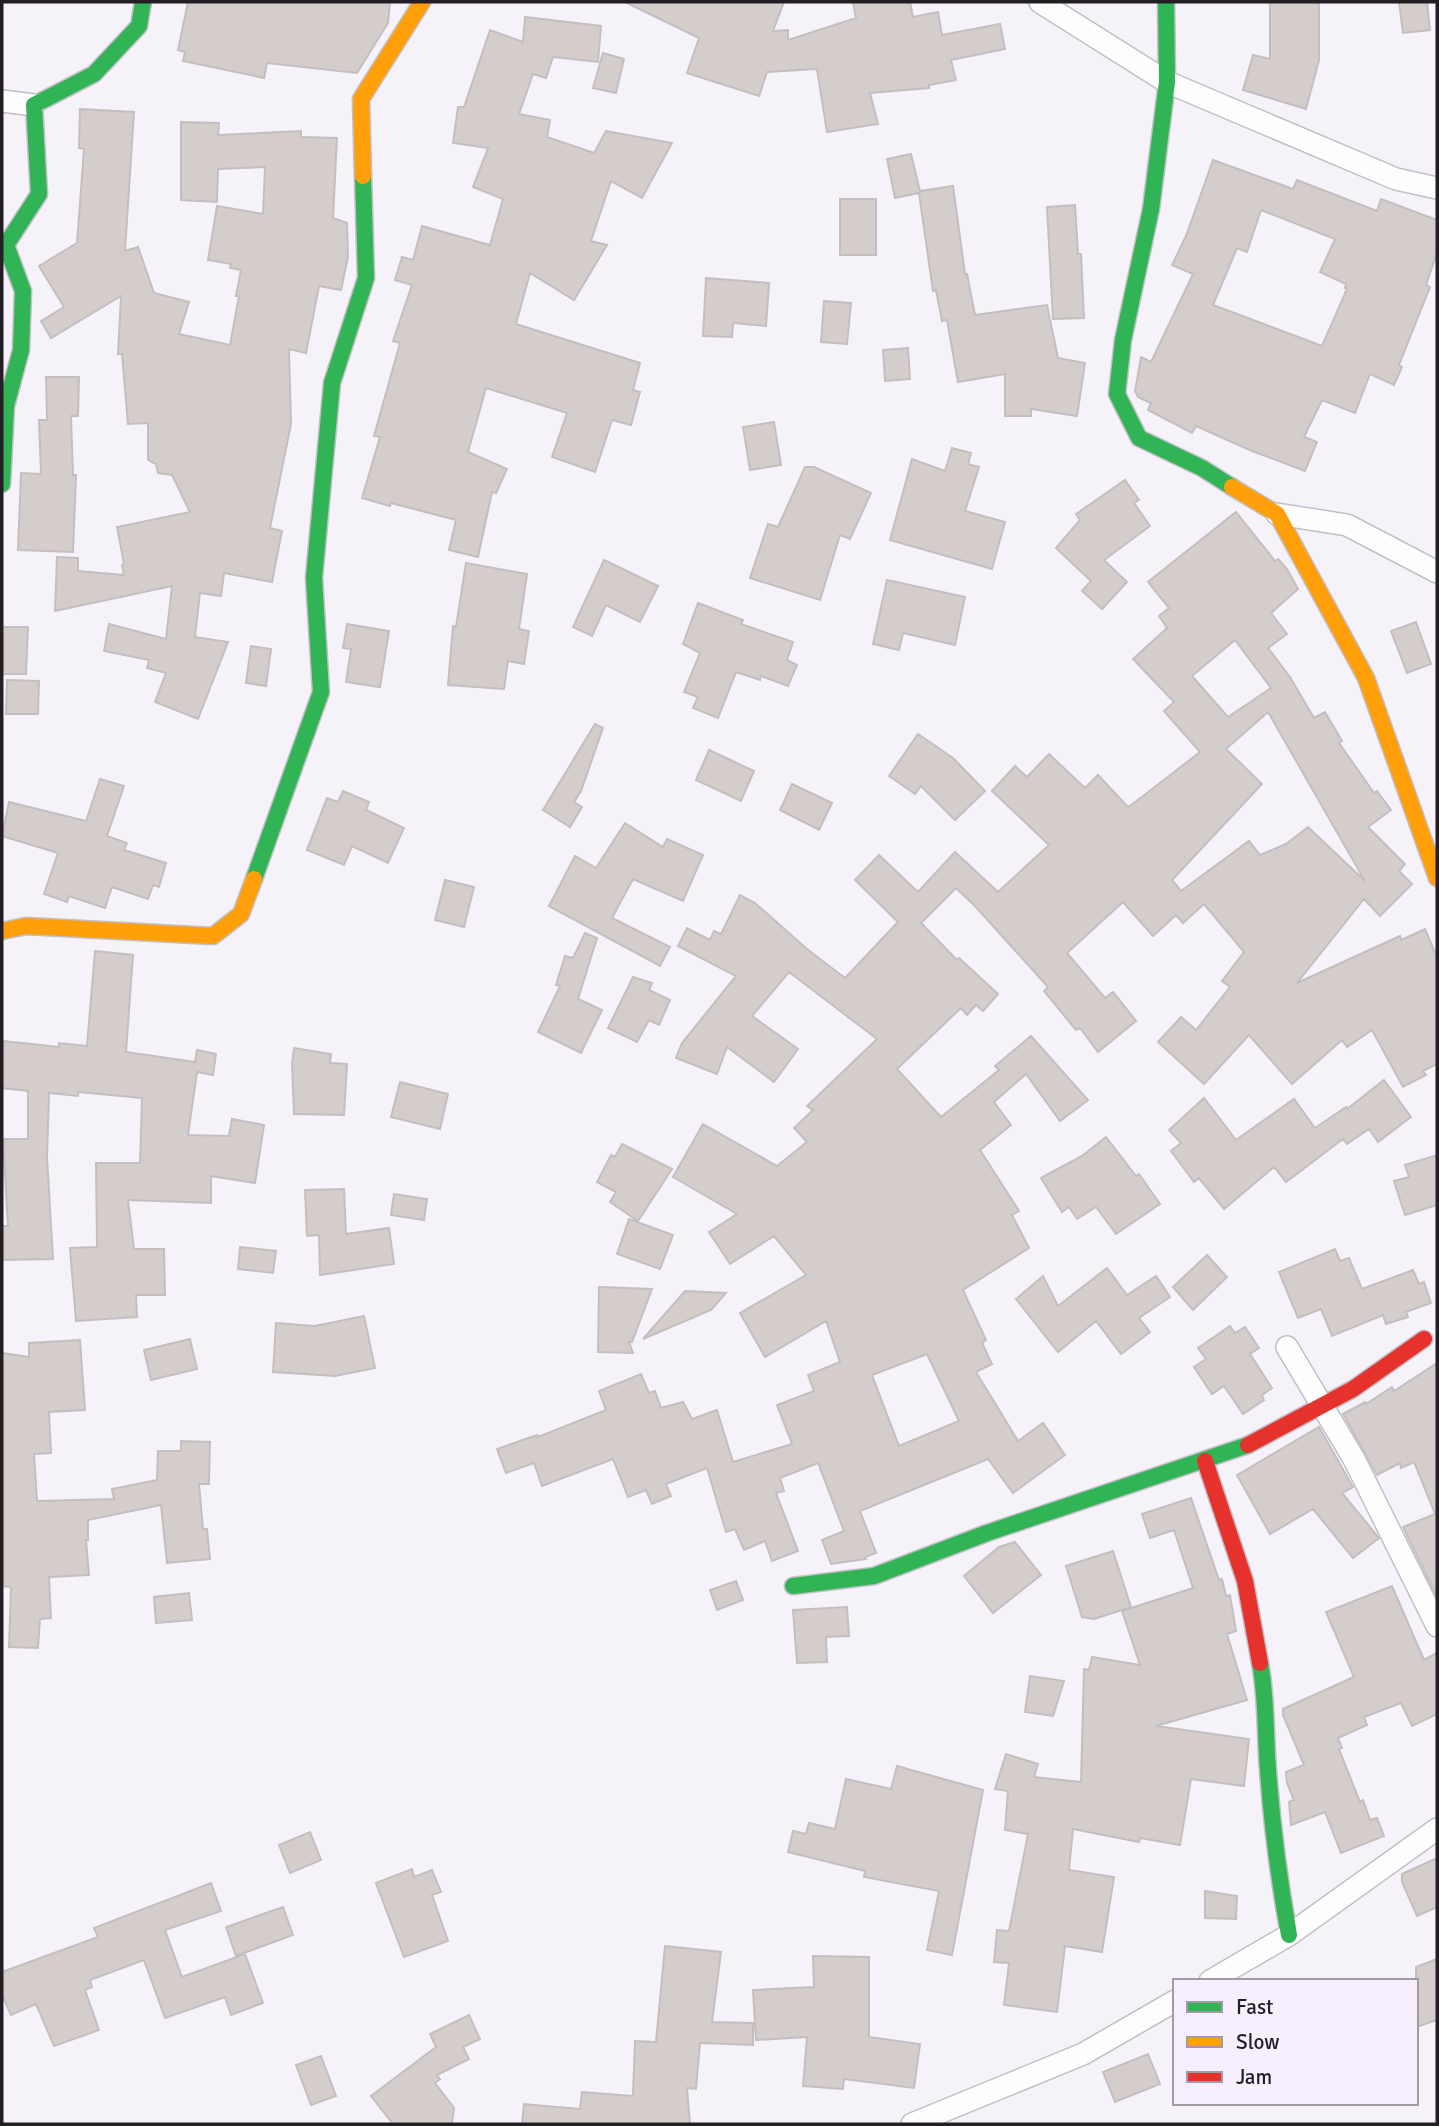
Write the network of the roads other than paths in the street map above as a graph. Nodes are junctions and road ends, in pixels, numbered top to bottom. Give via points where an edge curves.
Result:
1 (144, 2) edge
2 (422, 2) edge
3 (1040, 2) edge
4 (1167, 2) edge
5 (1167, 82) junction
6 (2, 101) edge
7 (34, 105) junction
8 (1437, 188) edge
9 (2, 484) edge
10 (1277, 514) junction
11 (1437, 572) edge
12 (1437, 878) edge
13 (2, 931) edge
14 (1424, 1339) dead end
15 (1287, 1346) dead end
16 (1322, 1406) junction
17 (1205, 1461) junction
18 (793, 1586) dead end
19 (1437, 1626) edge
20 (1437, 1829) edge
21 (1289, 1936) junction
22 (1214, 1979) edge
23 (1173, 2002) edge
24 (912, 2124) edge

1 - 7 street via 139,26 94,74
2 - 13 street via 362,99 366,278 332,383 314,579 321,692 241,914 213,936 26,926
3 - 5 street
4 - 5 street
5 - 8 street via 1396,179
5 - 10 street via 1118,394 1139,438 1202,468
6 - 7 street
7 - 9 street via 39,194 6,246 23,291 21,350 6,406
10 - 11 street via 1347,525
10 - 12 street via 1366,678
14 - 16 street
15 - 16 street
16 - 17 street via 1239,1450
16 - 19 street via 1354,1459
17 - 18 street via 987,1533 874,1576
17 - 21 street via 1245,1580 1262,1672 1278,1876
20 - 21 street
21 - 22 street
23 - 24 street via 1083,2054

